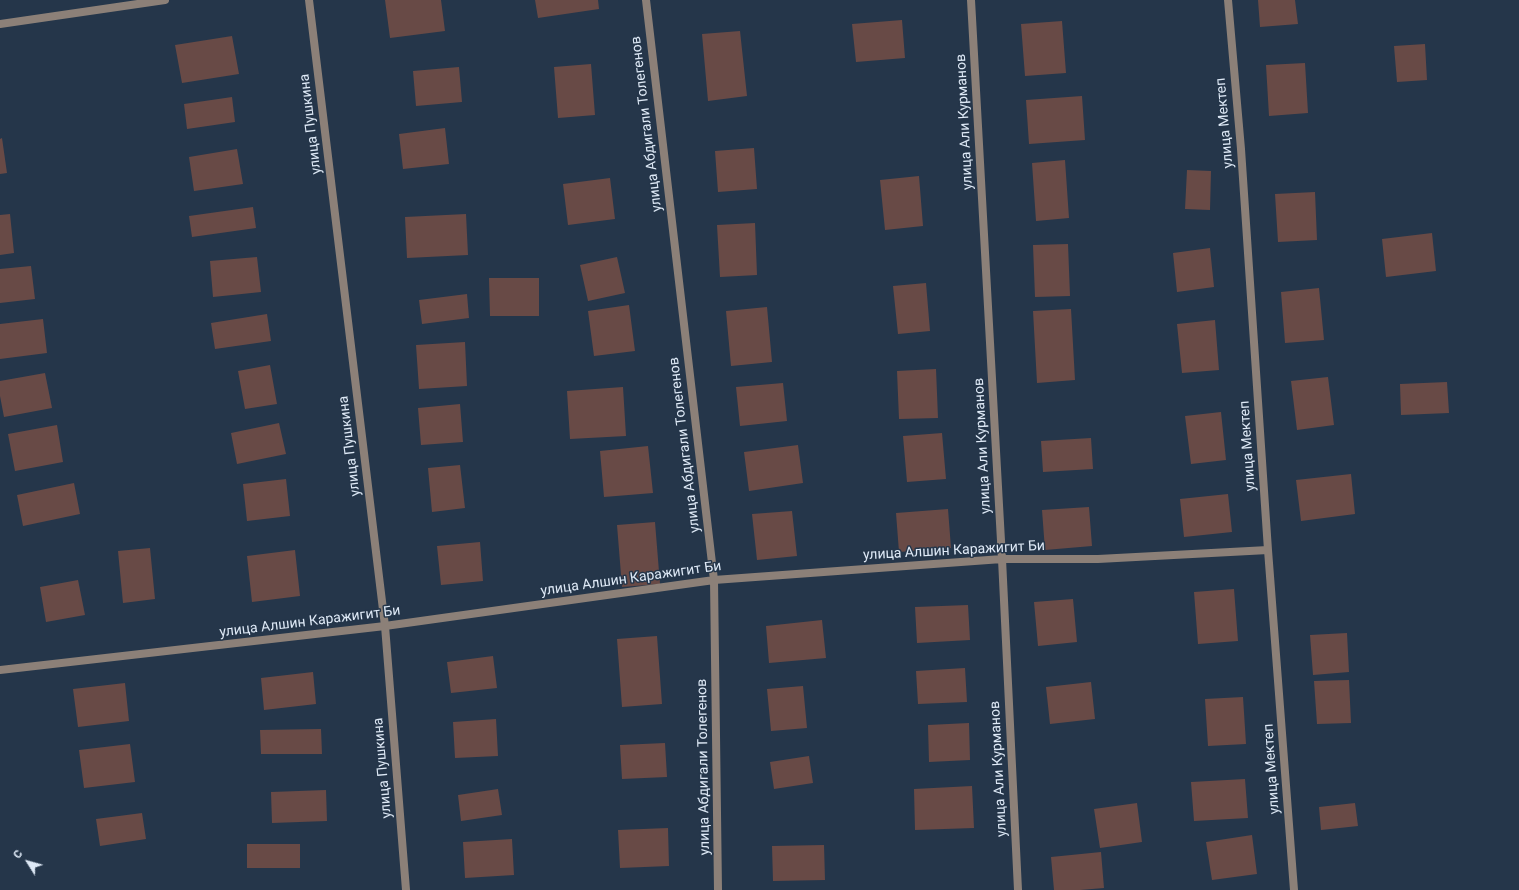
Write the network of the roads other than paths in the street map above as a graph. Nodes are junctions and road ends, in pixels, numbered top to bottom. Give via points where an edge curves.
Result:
1 (165, 0) edge
2 (309, 0) edge
3 (646, 0) edge
4 (971, 0) edge
5 (1228, 0) edge
6 (0, 24) edge
7 (1268, 550) junction
8 (1002, 559) junction
9 (714, 580) junction
10 (385, 626) junction
11 (0, 670) edge
12 (406, 890) edge
13 (718, 890) edge
14 (1018, 890) edge
15 (1294, 890) edge

1 - 6 street
2 - 10 street, улица Пушкина
3 - 9 street, улица Абдигали Толегенов
4 - 8 street, улица Али Курманов
5 - 7 street, улица Мектеп via 1241,150
7 - 8 street, улица Алшин Каражигит Би via 1098,559
7 - 15 street, улица Мектеп
8 - 9 street, улица Алшин Каражигит Би
8 - 14 street, улица Али Курманов
9 - 10 street, улица Алшин Каражигит Би
9 - 13 street, улица Абдигали Толегенов
10 - 11 street, улица Алшин Каражигит Би
10 - 12 street, улица Пушкина

